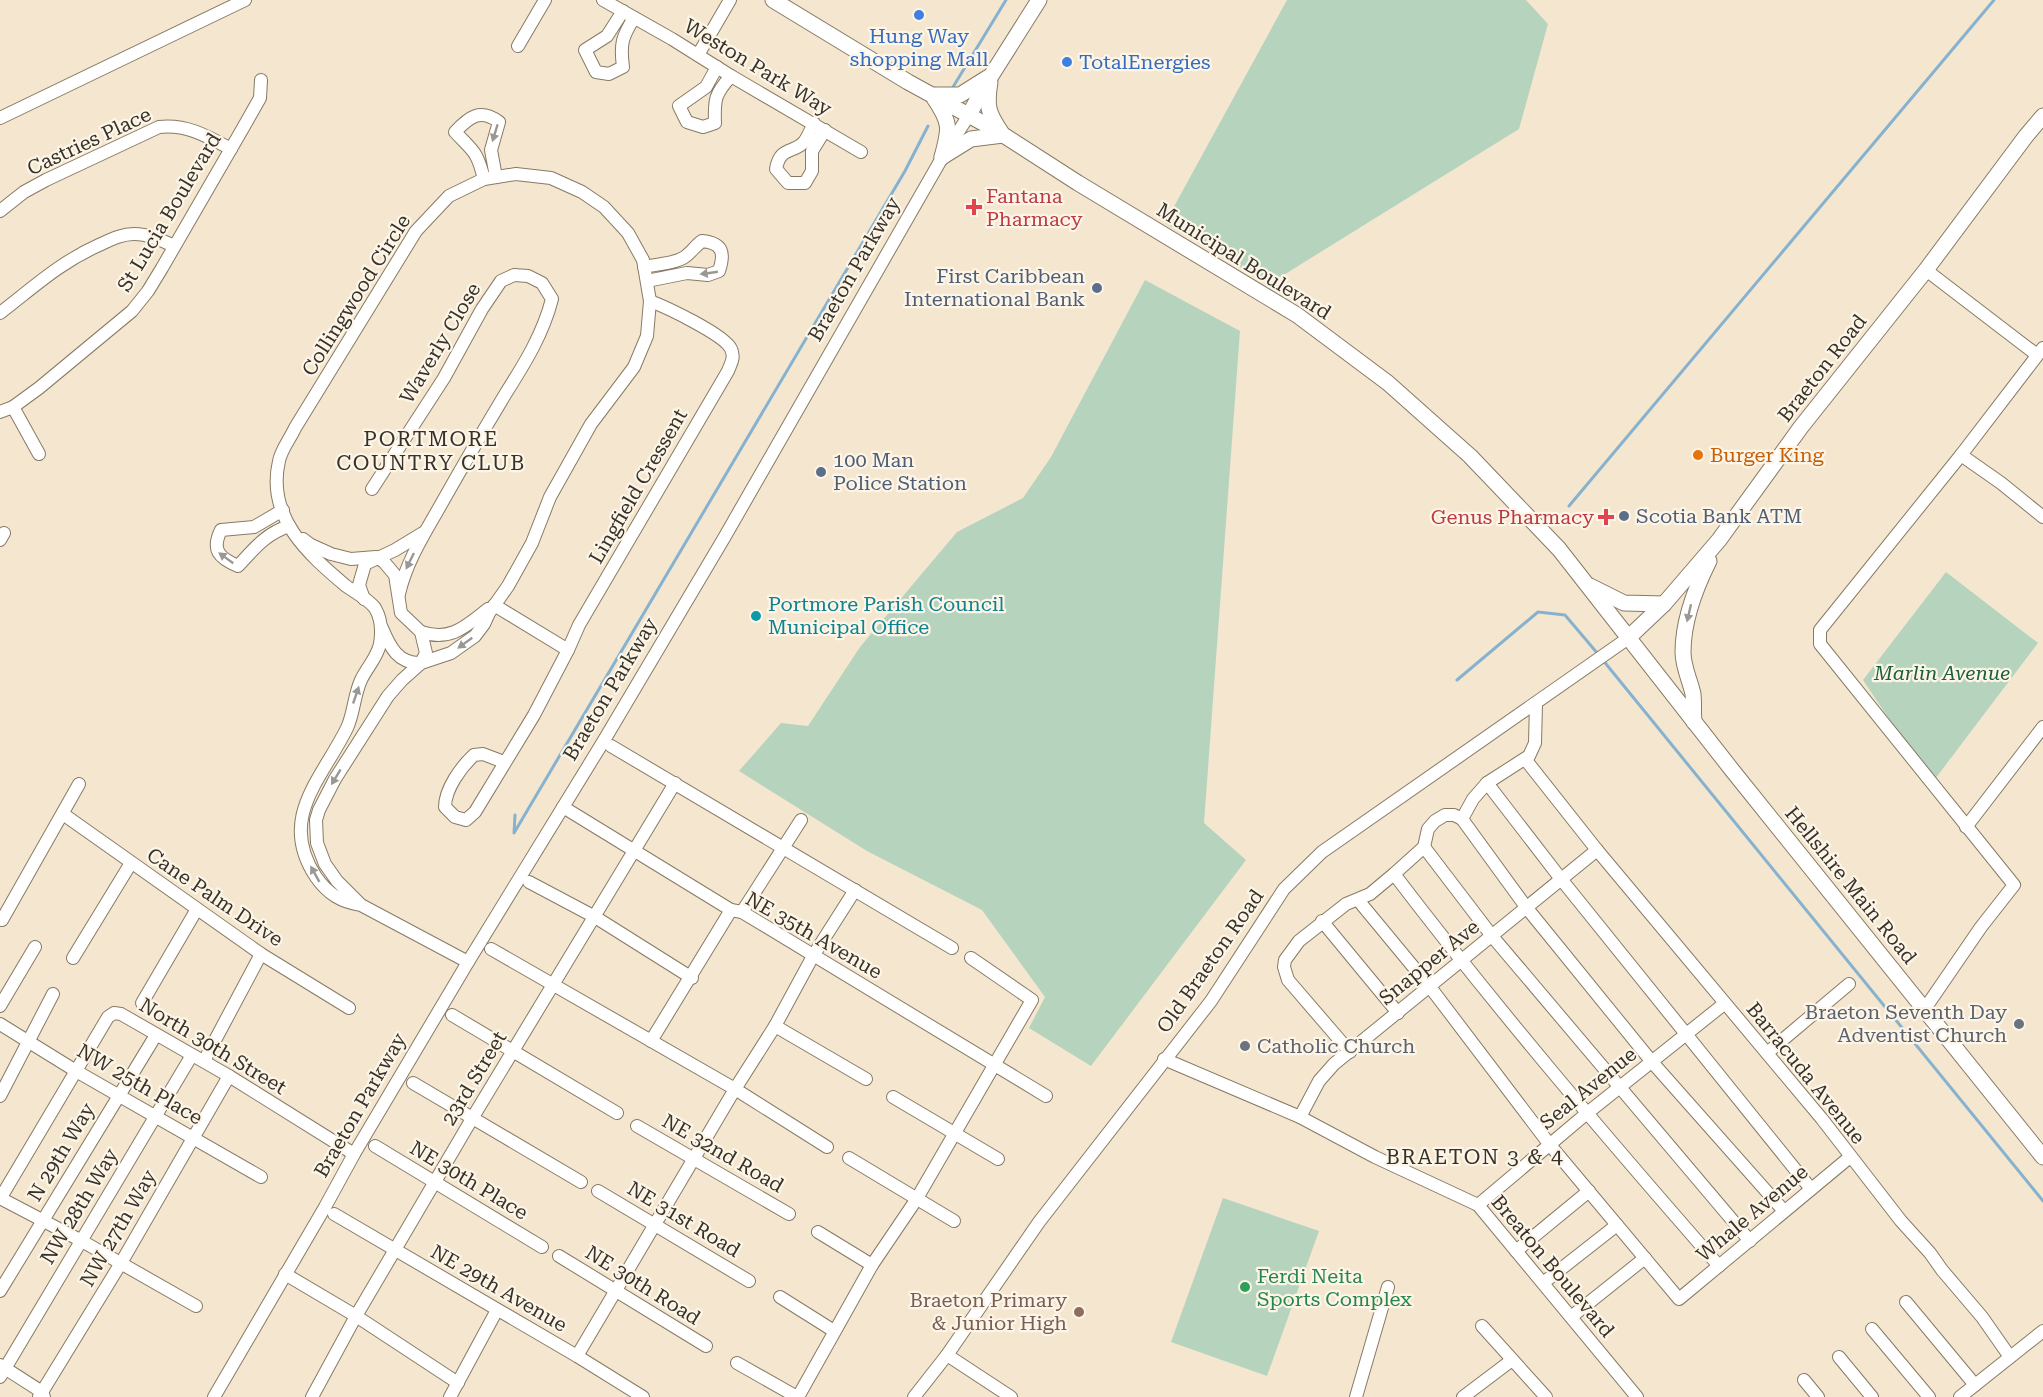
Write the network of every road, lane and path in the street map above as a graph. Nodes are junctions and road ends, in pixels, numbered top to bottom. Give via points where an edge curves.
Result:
1 (245, 0) edge
2 (545, 0) edge
3 (603, 0) edge
4 (730, 0) edge
5 (773, 0) edge
6 (1039, 0) edge
7 (623, 11) junction
8 (634, 18) junction
9 (518, 46) dead end
10 (698, 55) junction
11 (717, 67) junction
12 (731, 76) junction
13 (991, 76) junction
14 (261, 80) dead end
15 (932, 95) junction
16 (969, 115) junction
17 (2043, 116) edge
18 (0, 118) edge
19 (819, 127) junction
20 (1003, 135) junction
21 (231, 149) junction
22 (861, 152) dead end
23 (942, 157) junction
24 (490, 178) junction
25 (0, 210) edge
26 (174, 246) junction
27 (644, 267) junction
28 (1926, 270) junction
29 (646, 281) junction
30 (650, 301) junction
31 (0, 313) edge
32 (2040, 352) edge
33 (13, 407) junction
34 (0, 412) edge
35 (39, 454) dead end
36 (1961, 455) junction
37 (372, 489) dead end
38 (283, 510) junction
39 (2043, 517) edge
40 (289, 526) junction
41 (427, 530) junction
42 (1719, 540) junction
43 (376, 558) junction
44 (1590, 586) junction
45 (399, 594) junction
46 (364, 599) junction
47 (1664, 604) junction
48 (494, 605) junction
49 (381, 627) junction
50 (421, 632) junction
51 (1622, 643) junction
52 (568, 650) junction
53 (421, 663) junction
54 (1536, 703) junction
55 (1694, 722) junction
56 (2043, 727) edge
57 (610, 746) dead end
58 (1526, 759) junction
59 (504, 762) junction
60 (675, 783) junction
61 (1487, 783) junction
62 (80, 784) dead end
63 (563, 807) junction
64 (63, 814) junction
65 (1462, 819) junction
66 (801, 820) dead end
67 (1966, 826) junction
68 (784, 847) junction
69 (1424, 847) junction
70 (633, 850) junction
71 (1597, 850) junction
72 (131, 863) junction
73 (1394, 874) junction
74 (1561, 879) junction
75 (529, 882) dead end
76 (855, 890) junction
77 (1359, 900) junction
78 (361, 904) junction
79 (1526, 907) junction
80 (197, 909) junction
81 (737, 911) junction
82 (595, 917) junction
83 (2, 920) dead end
84 (1322, 921) junction
85 (1492, 936) junction
86 (35, 947) dead end
87 (952, 948) dead end
88 (491, 949) dead end
89 (261, 954) junction
90 (813, 956) junction
91 (73, 958) dead end
92 (971, 958) dead end
93 (1461, 961) junction
94 (468, 962) junction
95 (692, 978) junction
96 (1849, 984) dead end
97 (553, 985) junction
98 (1430, 987) junction
99 (54, 994) dead end
100 (142, 1003) dead end
101 (1724, 1004) junction
102 (0, 1006) edge
103 (349, 1008) dead end
104 (1924, 1010) junction
105 (1398, 1013) junction
106 (452, 1015) dead end
107 (0, 1024) edge
108 (775, 1026) junction
109 (1686, 1034) junction
110 (156, 1035) junction
111 (28, 1040) junction
112 (651, 1041) junction
113 (512, 1051) junction
114 (1350, 1052) junction
115 (1767, 1053) junction
116 (192, 1055) junction
117 (1164, 1059) junction
118 (204, 1061) junction
119 (1652, 1062) junction
120 (995, 1066) junction
121 (76, 1071) junction
122 (229, 1077) junction
123 (866, 1079) dead end
124 (413, 1083) dead end
125 (1619, 1088) junction
126 (735, 1089) junction
127 (0, 1096) edge
128 (118, 1096) junction
129 (1046, 1096) dead end
130 (892, 1097) dead end
131 (617, 1113) dead end
132 (1586, 1114) junction
133 (156, 1117) junction
134 (472, 1117) junction
135 (1300, 1118) junction
136 (638, 1126) dead end
137 (956, 1133) junction
138 (193, 1138) junction
139 (1550, 1144) junction
140 (375, 1146) dead end
141 (827, 1147) dead end
142 (354, 1154) junction
143 (1850, 1157) junction
144 (2043, 1157) edge
145 (849, 1158) dead end
146 (695, 1159) junction
147 (998, 1159) dead end
148 (261, 1177) dead end
149 (434, 1182) junction
150 (581, 1182) dead end
151 (1811, 1189) junction
152 (598, 1191) dead end
153 (1589, 1191) junction
154 (0, 1198) edge
155 (916, 1200) junction
156 (1478, 1205) junction
157 (1784, 1211) junction
158 (334, 1214) dead end
159 (789, 1214) dead end
160 (42, 1220) junction
161 (954, 1221) dead end
162 (655, 1225) junction
163 (1617, 1225) junction
164 (818, 1232) dead end
165 (80, 1240) junction
166 (1750, 1241) junction
167 (542, 1246) dead end
168 (394, 1249) junction
169 (1516, 1251) junction
170 (559, 1256) dead end
171 (1645, 1258) junction
172 (121, 1263) junction
173 (872, 1265) junction
174 (1719, 1266) junction
175 (285, 1274) junction
176 (749, 1281) dead end
177 (1543, 1283) junction
178 (1388, 1287) dead end
179 (0, 1291) edge
180 (616, 1291) junction
181 (780, 1297) dead end
182 (1906, 1302) dead end
183 (196, 1306) dead end
184 (497, 1311) junction
185 (356, 1316) junction
186 (1571, 1317) junction
187 (1482, 1326) dead end
188 (1872, 1329) dead end
189 (834, 1331) junction
190 (2043, 1331) edge
191 (706, 1346) dead end
192 (947, 1355) junction
193 (577, 1356) junction
194 (1839, 1357) dead end
195 (2010, 1357) junction
196 (1512, 1360) junction
197 (737, 1363) dead end
198 (2, 1370) edge
199 (1804, 1380) dead end
200 (458, 1383) junction
201 (1975, 1385) junction
202 (314, 1394) edge
203 (42, 1395) edge
204 (214, 1397) edge
205 (328, 1397) edge
206 (450, 1397) edge
207 (643, 1397) edge
208 (797, 1397) edge
209 (914, 1397) edge
210 (1011, 1397) edge
211 (1356, 1397) edge
212 (1463, 1397) edge
213 (1546, 1397) edge
214 (1637, 1397) edge
215 (1818, 1397) edge
216 (1872, 1397) edge
217 (1929, 1397) edge
218 (1960, 1397) edge

1 - 18 street
2 - 9 street
3 - 7 street, Weston Park Way
4 - 10 street
5 - 15 main road, Municipal Boulevard
6 - 13 main road, Braeton Parkway
7 - 8 street, Weston Park Way
7 - 8 street via 607,36 585,50 596,72 609,74 623,67 623,35
8 - 10 street, Weston Park Way
10 - 11 street, Weston Park Way
11 - 12 street, Weston Park Way
11 - 12 street via 706,87 679,106 687,122 703,127 715,123 714,102
12 - 19 street, Weston Park Way
13 - 15 main road via 960,95
13 - 16 main road, Braeton Parkway
13 - 20 main road via 988,111
14 - 21 street, St Lucia Boulevard via 260,98
15 - 16 main road, Municipal Boulevard
15 - 23 main road via 948,122 949,134
16 - 20 main road, Municipal Boulevard
16 - 23 street, Braeton Parkway
17 - 28 main road, Braeton Road
19 - 19 street via 778,159 776,169 788,183 805,183 812,171 812,151
19 - 22 street, Weston Park Way
20 - 23 main road via 971,139
20 - 44 main road, Municipal Boulevard via 1298,315 1388,383 1470,456
21 - 25 street, Castries Place via 187,128 159,127 45,180
21 - 26 street, St Lucia Boulevard
23 - 63 street, Braeton Parkway via 724,538
24 -> 24 street via 472,148 455,132 478,114 499,122 491,150
24 - 27 street, Collingwood Circle via 516,174 551,178 582,192 604,207 628,232
24 - 38 street, Collingwood Circle via 449,196 416,231 391,269 294,428 279,460 276,494
26 - 31 street via 146,235 117,237 74,256
26 - 33 street, St Lucia Boulevard via 132,311
27 - 29 street, Collingwood Circle
27 -> 29 street via 685,257 702,241 720,248 724,258 719,271 708,275 687,273
28 - 32 street
28 - 42 main road, Braeton Road via 1801,427
29 - 30 street, Collingwood Circle
30 - 48 street, Collingwood Circle via 647,336 634,367 591,424 550,497 532,543
30 - 52 street, Lingfield Cressent via 716,335 730,346 734,359
32 - 36 street
33 - 34 street, St Lucia Boulevard
33 - 35 street
36 - 39 street
36 - 67 street via 1820,630 1820,644
37 - 41 street, Waverly Close via 501,281 514,275 528,276 542,284 552,299 546,323
38 - 40 street, Collingwood Circle
40 -> 38 street via 258,543 237,566 217,551 221,530 254,527
40 - 43 street, Collingwood Circle via 311,545 331,554 351,559
40 - 46 street, Collingwood Circle via 303,547
41 - 43 street, Waverly Close
41 -> 45 street, Waverly Close via 403,576
42 - 47 main road, Braeton Road
42 -> 55 main road via 1697,585 1683,652 1693,694
43 - 45 street via 395,575
43 - 46 street via 365,564 361,576 359,585
44 - 47 main road via 1624,603
44 - 51 main road, Municipal Boulevard
45 - 50 street via 401,614
46 - 49 street, Collingwood Circle via 374,608
47 - 51 main road, Braeton Road
48 - 50 street, Collingwood Circle via 446,636
48 - 52 street
48 -> 53 street, Collingwood Circle via 475,636 451,653
49 - 53 street, Collingwood Circle via 393,651 404,662
78 -> 49 street via 337,899 321,884 306,856 300,826 306,798 348,726 355,695 376,656
50 - 53 street via 426,653
51 - 54 street, Old Braeton Road
51 - 55 main road, Hellshire Main Road
52 - 59 street, Lingfield Cressent
53 -> 78 street, Collingwood Circle via 388,696 319,810 316,834 325,864
54 - 58 street via 1535,743
54 - 117 street, Old Braeton Road via 1322,852 1284,890 1211,1001
55 - 104 main road, Hellshire Main Road
56 - 67 street
57 - 60 street
58 - 61 street
58 - 71 street, Barracuda Avenue
59 - 59 street, Lingfield Cressent via 475,812 466,820 455,817 445,807 445,798 474,755 483,754
60 - 68 street
60 - 70 street, 23rd Street
61 - 65 street
61 - 74 street
62 - 64 street
63 - 70 street, NE 35th Avenue
63 - 94 street, Braeton Parkway
64 - 72 street, Cane Palm Drive
64 - 83 street
65 - 69 street via 1445,815 1435,821 1428,829
65 - 79 street
66 - 68 street
67 - 104 street via 2014,885
68 - 76 street
68 - 81 street
69 - 73 street
69 - 85 street
70 - 81 street, NE 35th Avenue
70 - 82 street, 23rd Street
71 - 74 street, Snapper Ave
71 - 101 street, Barracuda Avenue
72 - 80 street, Cane Palm Drive
72 - 91 street
73 - 77 street
73 - 93 street
74 - 79 street, Snapper Ave
74 - 109 street
75 - 82 street
76 - 87 street
76 - 90 street
77 - 84 street
77 - 98 street
78 - 94 street
79 - 85 street, Snapper Ave
79 - 119 street
80 - 89 street, Cane Palm Drive
80 - 100 street
81 - 90 street, NE 35th Avenue
81 - 95 street
82 - 95 street
82 - 97 street, 23rd Street
84 - 105 street
84 - 114 street via 1289,952 1285,974
85 - 93 street, Snapper Ave
85 - 125 street
86 - 102 street
88 - 97 street
89 - 103 street, Cane Palm Drive
89 - 118 street
90 - 108 street
90 - 120 street, NE 35th Avenue
92 - 120 street via 1032,1000
93 - 98 street, Snapper Ave
93 - 132 street
94 - 142 street, Braeton Parkway
95 - 112 street
96 - 115 street
97 - 112 street
97 - 113 street, 23rd Street
98 - 105 street, Snapper Ave
98 - 139 street
99 - 111 street
101 - 109 street, Seal Avenue
101 - 115 street, Barracuda Avenue
104 - 144 main road, Hellshire Main Road
105 - 114 street, Snapper Ave
106 - 113 street
107 - 111 street, NW 25th Place
108 - 123 street
108 - 126 street
109 - 119 street, Seal Avenue
109 - 151 street
110 - 116 street, North 30th Street
110 - 121 street, North 30th Street via 114,1013
110 - 128 street, N 29th Way
111 - 121 street, NW 25th Place
111 - 127 street
112 - 126 street
113 - 131 street
113 - 134 street, 23rd Street
114 - 135 street, Snapper Ave via 1319,1081
115 - 143 street, Barracuda Avenue
116 - 118 street, North 30th Street
116 - 133 street, NW 28th Way
117 - 135 street, Breaton Boulevard
117 - 192 street, Old Braeton Road via 1039,1222
118 - 122 street, North 30th Street
119 - 125 street, Seal Avenue
119 - 157 street
120 - 129 street, NE 35th Avenue
120 - 137 street
121 - 128 street, NW 25th Place
121 - 154 street, North 30th Street
122 - 138 street, NW 27th Way
122 - 142 street, North 30th Street
124 - 134 street
125 - 132 street, Seal Avenue
125 - 166 street
126 - 141 street
126 - 146 street
128 - 133 street, NW 25th Place
128 - 160 street, N 29th Way
130 - 137 street
132 - 139 street, Seal Avenue
132 - 174 street
133 - 138 street, NW 25th Place
133 - 165 street, NW 28th Way
134 - 149 street, 23rd Street
134 - 150 street
135 - 156 street, Breaton Boulevard
136 - 146 street, NE 32nd Road
137 - 147 street
137 - 155 street
138 - 148 street, NW 25th Place
138 - 172 street, NW 27th Way
139 - 153 street
139 - 156 street, Seal Avenue
140 - 149 street, NE 30th Place
142 - 175 street, Braeton Parkway
143 - 151 street, Whale Avenue
143 - 195 street, Barracuda Avenue via 1930,1252
145 - 155 street
146 - 159 street, NE 32nd Road
146 - 162 street
149 - 167 street, NE 30th Place
149 - 168 street, 23rd Street
151 - 157 street, Whale Avenue
152 - 162 street, NE 31st Road
153 - 163 street
153 - 169 street
154 - 160 street
155 - 161 street
155 - 173 street
156 - 169 street, Breaton Boulevard
157 - 166 street, Whale Avenue
158 - 168 street, NE 29th Avenue
160 - 165 street
160 - 179 street, N 29th Way
162 - 176 street, NE 31st Road
162 - 180 street
163 - 171 street
163 - 177 street
164 - 173 street
165 - 172 street
165 - 198 street, NW 28th Way
166 - 174 street, Whale Avenue
168 - 184 street, NE 29th Avenue
168 - 185 street, 23rd Street
169 - 177 street, Breaton Boulevard
170 - 180 street, NE 30th Road
171 - 174 street, Whale Avenue via 1679,1299
171 - 186 street
172 - 183 street
172 - 203 street, NW 27th Way
173 - 189 street
175 - 185 street
175 - 204 street, Braeton Parkway
177 - 186 street, Breaton Boulevard
178 - 211 street
180 - 191 street, NE 30th Road
180 - 193 street
181 - 189 street
182 - 201 street
184 - 193 street, NE 29th Avenue
184 - 200 street
185 - 200 street
185 - 202 street, 23rd Street
186 - 214 street, Breaton Boulevard
187 - 196 street
188 - 217 street
189 - 208 street
190 - 195 street
192 - 209 street, Old Braeton Road
192 - 210 street
193 - 207 street, NE 29th Avenue
194 - 216 street
195 - 201 street
196 - 212 street
196 - 213 street
197 - 208 street
198 - 203 street
199 - 215 street
200 - 206 street
201 - 218 street
202 - 205 street

